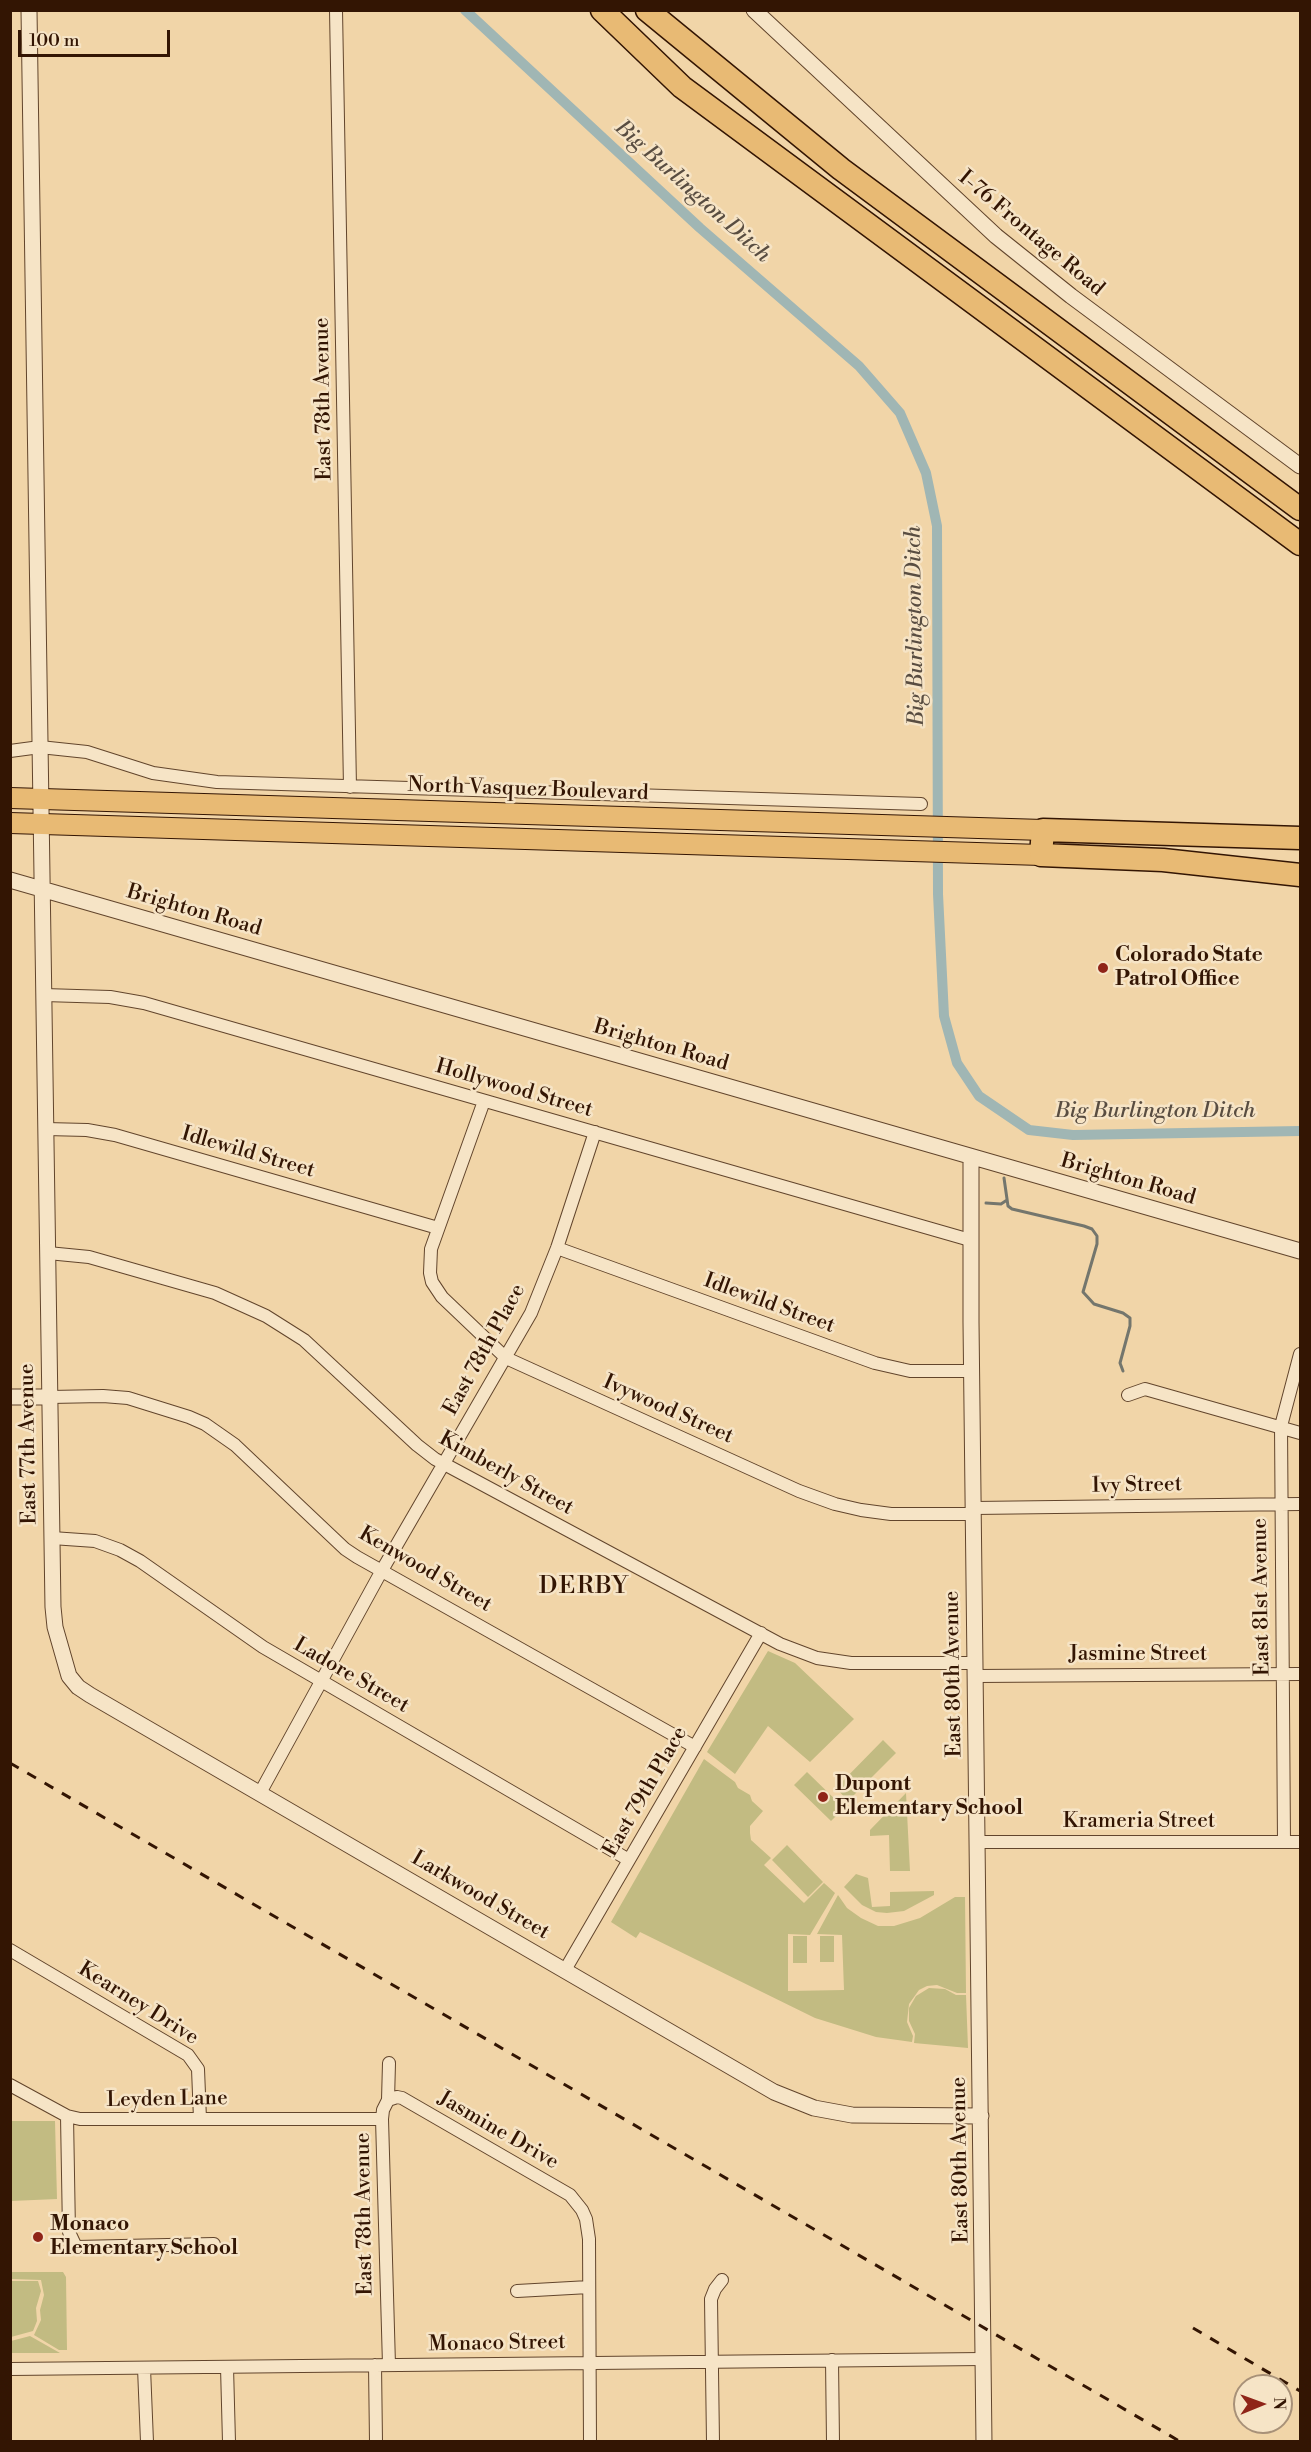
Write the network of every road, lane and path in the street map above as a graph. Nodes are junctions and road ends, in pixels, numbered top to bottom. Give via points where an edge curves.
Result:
1 (28, 10) edge
2 (336, 10) edge
3 (602, 10) edge
4 (647, 10) edge
5 (754, 10) edge
6 (1300, 466) edge
7 (1300, 509) edge
8 (1300, 544) edge
9 (40, 747) junction
10 (10, 750) edge
11 (350, 787) junction
12 (10, 798) edge
13 (41, 799) junction
14 (921, 804) dead end
15 (10, 823) edge
16 (41, 824) junction
17 (1043, 830) junction
18 (1300, 838) edge
19 (1041, 855) junction
20 (1300, 875) edge
21 (10, 880) edge
22 (42, 889) junction
23 (44, 995) junction
24 (484, 1101) junction
25 (46, 1129) junction
26 (595, 1132) junction
27 (971, 1157) junction
28 (438, 1228) junction
29 (970, 1240) junction
30 (557, 1248) junction
31 (1300, 1251) edge
32 (48, 1253) junction
33 (1300, 1354) edge
34 (506, 1358) junction
35 (972, 1371) junction
36 (1128, 1395) dead end
37 (10, 1397) edge
38 (50, 1397) junction
39 (1281, 1426) junction
40 (1300, 1433) edge
41 (444, 1464) junction
42 (1280, 1504) junction
43 (1300, 1504) edge
44 (974, 1511) junction
45 (52, 1538) junction
46 (381, 1572) junction
47 (53, 1581) joint
48 (761, 1633) junction
49 (976, 1669) junction
50 (1283, 1674) junction
51 (1300, 1674) edge
52 (321, 1681) junction
53 (695, 1747) junction
54 (260, 1793) junction
55 (977, 1842) junction
56 (1284, 1842) junction
57 (1300, 1842) edge
58 (629, 1860) junction
59 (10, 1950) edge
60 (565, 1970) junction
61 (389, 2063) dead end
62 (10, 2085) edge
63 (388, 2100) junction
64 (981, 2115) junction
65 (67, 2116) junction
66 (200, 2119) junction
67 (382, 2119) junction
68 (214, 2244) dead end
69 (722, 2280) dead end
70 (589, 2287) junction
71 (517, 2291) dead end
72 (983, 2359) junction
73 (832, 2360) junction
74 (712, 2361) junction
75 (589, 2363) junction
76 (375, 2365) junction
77 (389, 2365) junction
78 (227, 2367) junction
79 (144, 2368) junction
80 (10, 2369) edge
81 (147, 2442) edge
82 (229, 2442) edge
83 (376, 2442) edge
84 (590, 2442) edge
85 (713, 2442) edge
86 (833, 2442) edge
87 (984, 2442) edge

1 - 9 street, East 77th Avenue
2 - 11 street, East 78th Avenue
3 - 8 highway via 682,87
4 - 7 highway via 841,169
5 - 6 street, I-76 Frontage Road via 996,236 1071,297
9 - 10 street
9 - 11 street via 87,752 153,773 197,780
9 - 13 street, East 77th Avenue
11 - 14 street
12 - 13 highway, North Vasquez Boulevard
13 - 16 street, East 77th Avenue
13 - 17 highway, North Vasquez Boulevard
15 - 16 highway
16 - 19 highway
16 - 22 street, East 77th Avenue
17 - 18 highway
17 - 19 highway
19 - 20 highway via 1163,860
21 - 22 street, Brighton Road
22 - 23 street, East 77th Avenue
22 - 27 street, Brighton Road
23 - 24 street, Hollywood Street via 144,1003
23 - 25 street, East 77th Avenue
24 - 26 street, Hollywood Street
24 - 28 street, Ivywood Street
25 - 28 street, Idlewild Street via 115,1135
25 - 32 street, East 77th Avenue
26 - 29 street, Hollywood Street
26 - 30 street, East 78th Place
27 - 29 street, East 80th Avenue
27 - 31 street, Brighton Road
28 - 34 street, Ivywood Street via 430,1257 432,1282 442,1297
29 - 35 street, East 80th Avenue
30 - 34 street, East 78th Place via 531,1313
30 - 35 street, Idlewild Street via 875,1363 910,1371
32 - 38 street, East 77th Avenue
32 - 41 street, Kimberly Street via 89,1257 215,1293 266,1316 304,1340 417,1445
33 - 39 street, East 81st Avenue
34 - 41 street, East 78th Place
34 - 44 street, Ivywood Street via 799,1491 835,1503 891,1514
35 - 44 street, East 80th Avenue
36 - 39 street via 1144,1389
37 - 38 street, Kenwood Street
38 - 45 street, East 77th Avenue
38 - 46 street, Kenwood Street via 128,1398 205,1424 242,1451 345,1549
39 - 40 street
39 - 42 street, East 81st Avenue
41 - 46 street, East 78th Place
41 - 48 street, Kimberly Street
42 - 43 street, Ivy Street
42 - 44 street, Ivy Street
42 - 50 street, East 81st Avenue
44 - 49 street, East 80th Avenue
45 - 47 street, East 77th Avenue
45 - 52 street, Ladore Street via 95,1541 120,1550 263,1647
46 - 52 street, East 78th Place
46 - 53 street, Kenwood Street
47 - 54 street, Larkwood Street via 55,1628 66,1670 78,1687
48 - 49 street, Kimberly Street via 804,1654 830,1661
48 - 53 street, East 79th Place
49 - 50 street, Jasmine Street
49 - 55 street, East 80th Avenue
50 - 51 street, Jasmine Street
50 - 56 street, East 81st Avenue
52 - 54 street, East 78th Place
52 - 58 street, Ladore Street
53 - 58 street, East 79th Place
54 - 60 street, Larkwood Street
55 - 56 street, Krameria Street
55 - 64 street, East 80th Avenue
56 - 57 street, Krameria Street
58 - 60 street, East 79th Place
59 - 66 street, Kearney Drive via 188,2055 198,2069
60 - 64 street, Larkwood Street via 774,2092 814,2108 871,2116
61 - 63 street, East 78th Avenue
62 - 65 street, Leyden Lane
63 - 67 street, East 78th Avenue
63 - 70 street, Jasmine Drive via 402,2098 570,2195 586,2219
64 - 72 street, East 80th Avenue
65 - 66 street, Leyden Lane via 104,2120
65 - 68 street via 69,2232 76,2247
66 - 67 street, Leyden Lane
67 - 77 street, East 78th Avenue
69 - 74 street via 711,2299
70 - 71 street
70 - 75 street
72 - 73 street, Monaco Street
72 - 87 street, East 80th Avenue
73 - 74 street, Monaco Street
73 - 86 street
74 - 75 street, Monaco Street
74 - 85 street
75 - 77 street, Monaco Street
75 - 84 street
76 - 77 street, Monaco Street
76 - 78 street, Monaco Street
76 - 83 street
78 - 79 street, Monaco Street
78 - 82 street
79 - 80 street, Monaco Street
79 - 81 street

